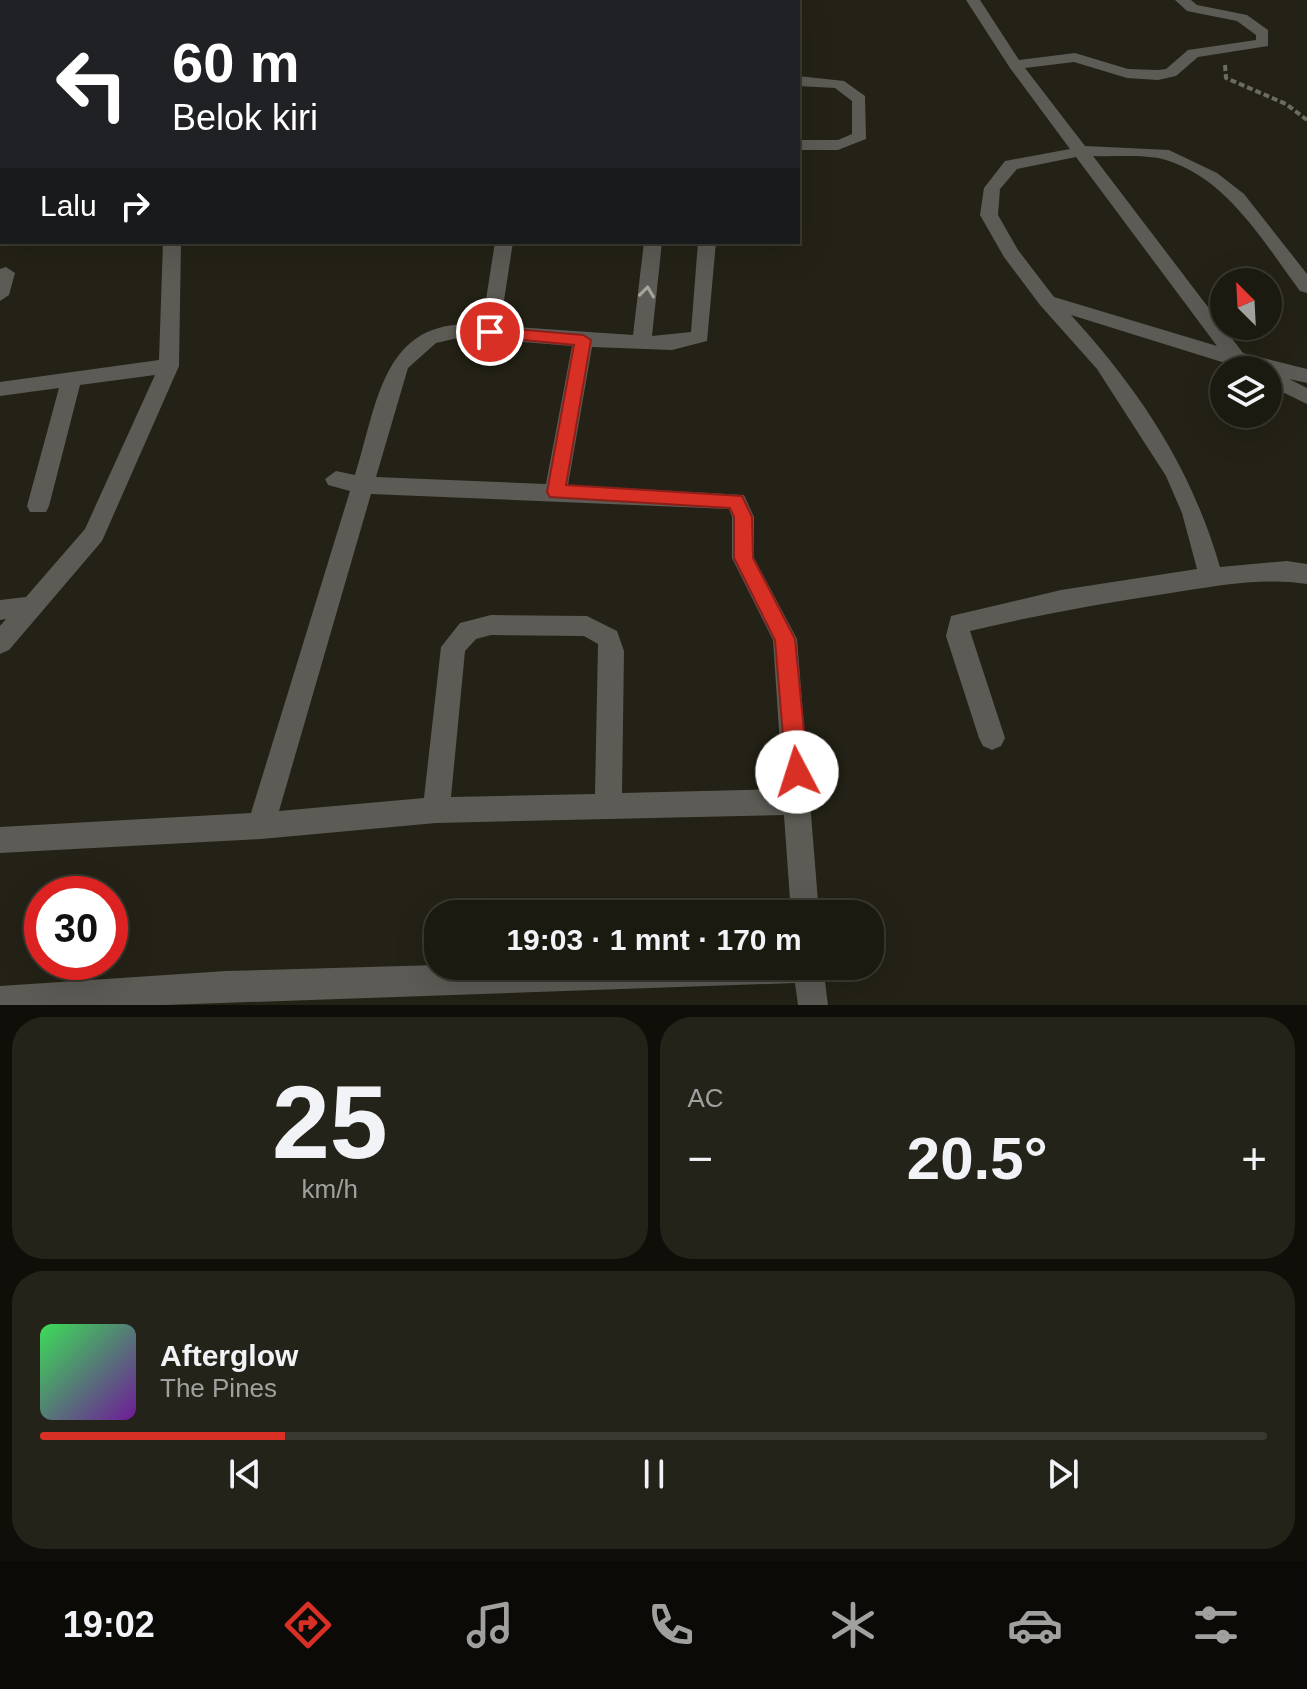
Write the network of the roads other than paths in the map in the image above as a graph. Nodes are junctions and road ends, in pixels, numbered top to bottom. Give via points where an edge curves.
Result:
1 (973, 0) edge
2 (1182, 0) edge
3 (1015, 65) junction
4 (800, 81) edge
5 (800, 145) edge
6 (1082, 151) junction
7 (172, 244) edge
8 (504, 244) edge
9 (653, 244) edge
10 (707, 244) edge
11 (6, 273) dead end
12 (1307, 287) edge
13 (0, 295) edge
14 (1047, 301) junction
15 (490, 332) junction
16 (583, 340) junction
17 (642, 341) junction
18 (1227, 356) edge
19 (1233, 356) edge
20 (169, 366) junction
21 (1282, 370) edge
22 (1307, 376) edge
23 (72, 379) junction
24 (1282, 384) edge
25 (0, 389) edge
26 (1307, 397) edge
27 (336, 479) dead end
28 (360, 485) junction
29 (556, 492) junction
30 (38, 506) dead end
31 (1307, 574) edge
32 (1211, 577) junction
33 (32, 606) junction
34 (0, 610) edge
35 (0, 643) edge
36 (992, 738) dead end
37 (799, 802) junction
38 (608, 807) junction
39 (436, 810) junction
40 (261, 826) junction
41 (0, 840) edge
42 (804, 900) edge
43 (537, 980) edge
44 (810, 980) edge
45 (224, 995) edge
46 (0, 1001) edge
47 (813, 1005) edge

1 - 3 street
2 - 3 street via 1192,8 1242,18 1263,33 1263,43 1193,53 1171,73 1158,75 1127,73 1075,57
3 - 6 street
4 - 5 street via 839,84 860,99 860,136 855,140 839,146
6 - 12 street via 1169,155 1211,177 1238,198
6 - 14 street via 1011,165 992,188 989,215
6 - 19 street
7 - 20 street
8 - 15 street
17 -> 9 street
10 - 17 street via 700,336 672,343
11 - 13 street
14 - 18 street
14 - 32 street via 1104,364 1175,473 1201,535
15 - 16 street
15 - 28 street via 444,332 415,345 399,365
16 - 17 street
16 - 29 street
20 - 23 street
20 - 33 street via 94,535
21 - 22 street
23 - 25 street
23 - 30 street
24 - 26 street
27 - 28 street
28 - 29 street
28 - 40 street
29 - 37 street via 736,501 743,517 743,558 785,639
31 - 32 street
32 - 36 street via 1061,600 959,623 958,636
33 - 34 street
33 - 35 street
37 - 38 street
37 - 42 street
38 - 39 street
38 - 39 street via 608,638 587,626 491,625 469,630 453,647
39 - 40 street
40 - 41 street
43 - 45 street
44 - 47 street
45 - 46 street

